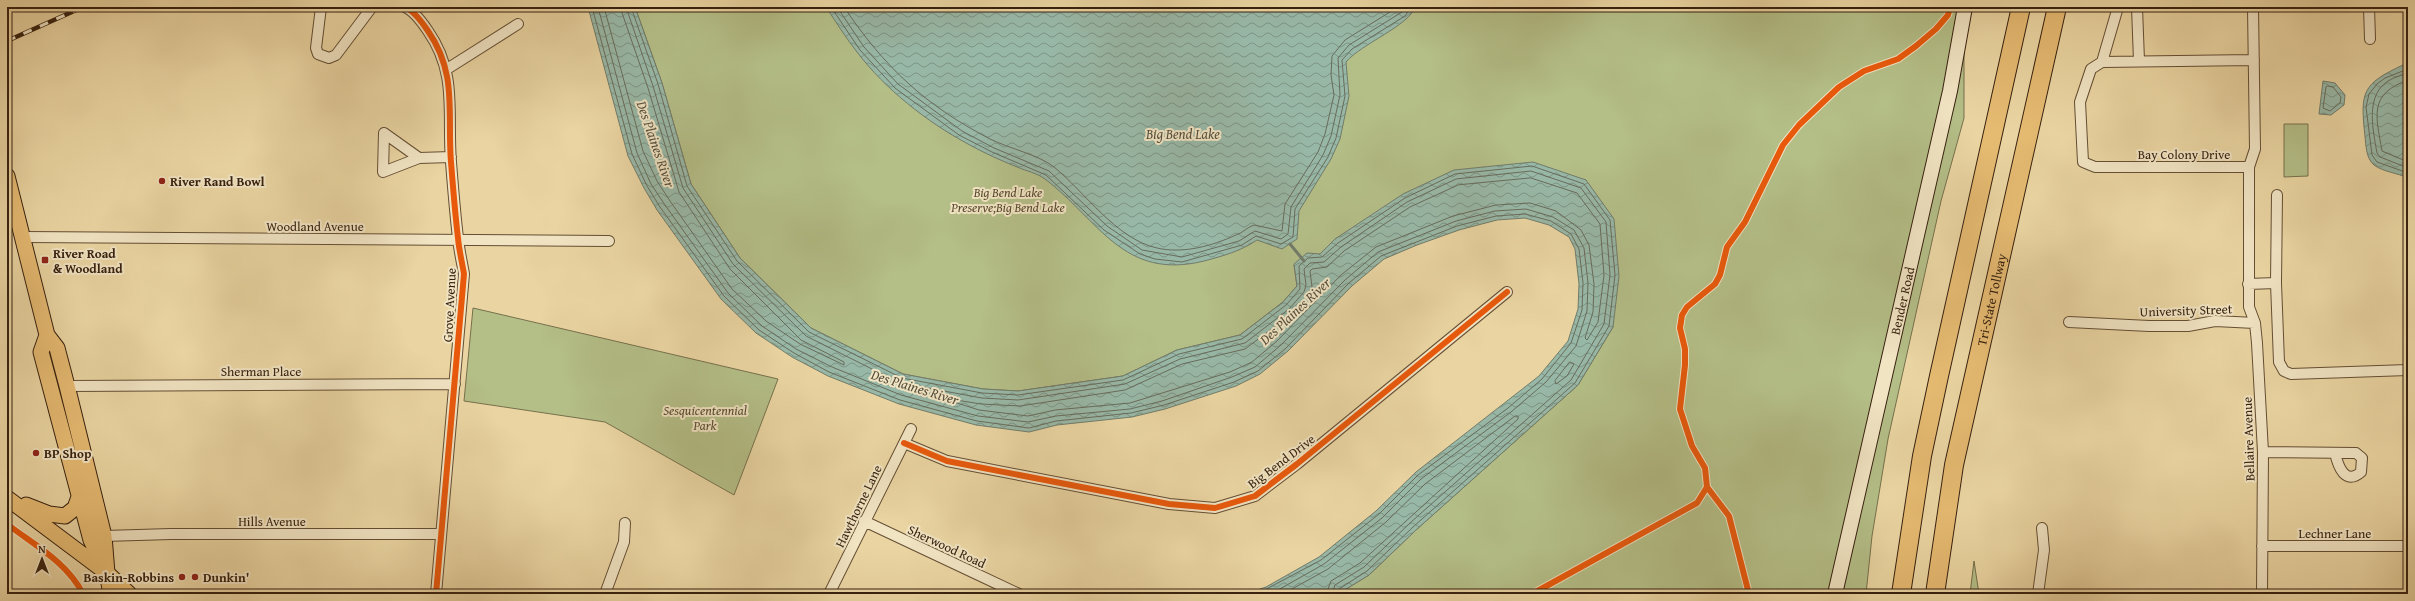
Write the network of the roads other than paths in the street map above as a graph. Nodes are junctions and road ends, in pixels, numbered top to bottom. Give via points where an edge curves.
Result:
1 (322, 7) edge
2 (372, 7) edge
3 (1965, 7) edge
4 (2021, 7) edge
5 (2057, 7) edge
6 (2118, 7) edge
7 (2137, 7) edge
8 (2253, 7) edge
9 (2369, 7) edge
10 (408, 8) edge
11 (518, 24) dead end
12 (2370, 39) dead end
13 (2254, 60) junction
14 (2139, 61) junction
15 (2102, 62) junction
16 (447, 69) junction
17 (451, 157) junction
18 (419, 158) dead end
19 (2249, 166) junction
20 (7, 176) edge
21 (2276, 195) dead end
22 (22, 237) junction
23 (458, 240) junction
24 (609, 241) dead end
25 (2276, 283) junction
26 (2248, 284) junction
27 (1507, 292) dead end
28 (2070, 322) dead end
29 (2255, 323) junction
30 (47, 335) junction
31 (2408, 370) edge
32 (455, 384) junction
33 (67, 386) junction
34 (910, 429) dead end
35 (904, 443) junction
36 (2263, 452) junction
37 (2335, 453) dead end
38 (80, 494) junction
39 (7, 497) edge
40 (864, 521) junction
41 (624, 523) dead end
42 (2042, 528) dead end
43 (441, 534) junction
44 (104, 536) junction
45 (2262, 546) junction
46 (2408, 546) edge
47 (107, 573) junction
48 (111, 594) edge
49 (129, 594) edge
50 (436, 594) edge
51 (605, 594) edge
52 (829, 594) edge
53 (1019, 594) edge
54 (1835, 594) edge
55 (1901, 594) edge
56 (1935, 594) edge
57 (2038, 594) edge
58 (2262, 594) edge

1 - 2 street via 316,48 318,54 329,58 336,55
3 - 54 street, Bender Road via 1950,91
4 - 55 highway via 1937,383 1921,464
5 - 56 highway, Tri-State Tollway via 1954,465
6 - 15 street, Bay Colony Drive
7 - 14 street
8 - 13 street
9 - 12 street
10 - 16 street, Grove Avenue via 436,41
11 - 16 street
13 - 14 street
13 - 19 street via 2255,149
14 - 15 street
15 - 19 street, Bay Colony Drive via 2091,69 2080,102 2083,162 2094,167
16 - 17 street, Grove Avenue via 451,95
17 - 18 street
17 - 23 street, Grove Avenue
19 - 26 street, Bay Colony Drive
20 - 22 main road
21 - 25 street
22 - 23 street, Woodland Avenue
22 - 30 main road
23 - 24 street, Woodland Avenue
23 - 32 street, Grove Avenue via 464,274
25 - 26 street
25 - 31 street via 2279,362 2284,371 2291,374
26 - 29 street, Bellaire Avenue via 2249,307
27 - 35 street, Big Bend Drive via 1255,496 1215,508 1169,504 947,461
28 - 29 street, University Street via 2148,326 2188,326 2215,321
29 - 36 street, Bellaire Avenue
30 - 33 main road via 57,348
30 - 38 main road via 41,352
32 - 33 street, Sherman Place
32 - 43 street, Grove Avenue
33 - 44 main road
34 - 35 street, Hawthorne Lane
35 - 40 street, Hawthorne Lane
36 - 37 street
36 - 45 street, Bellaire Avenue
38 - 39 main road via 75,508 65,516 49,514
38 - 47 main road via 91,540
39 - 47 main road
40 - 52 street, Hawthorne Lane
40 - 53 street, Sherwood Road
41 - 51 street via 624,542
42 - 57 street via 2044,550
43 - 44 street, Hills Avenue
43 - 50 street, Grove Avenue
44 - 47 main road
45 - 46 street, Lechner Lane
45 - 58 street, Bellaire Avenue
47 - 48 main road
47 - 49 main road

